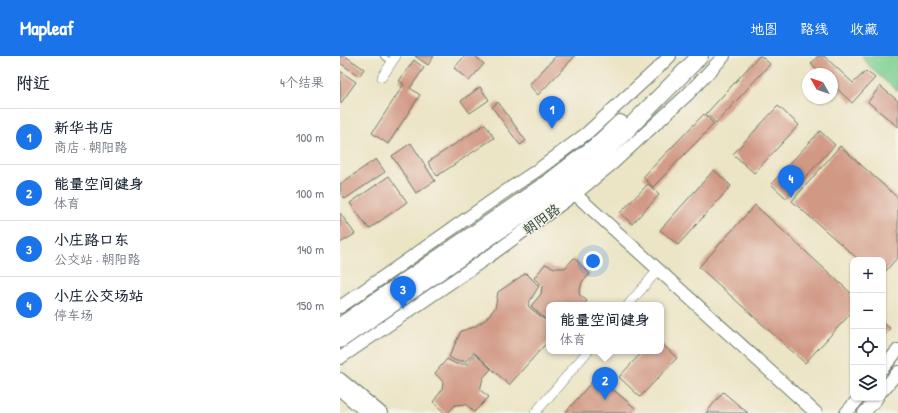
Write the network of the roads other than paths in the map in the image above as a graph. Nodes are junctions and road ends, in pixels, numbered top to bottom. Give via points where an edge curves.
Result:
1 (383, 56) edge
2 (670, 56) edge
3 (689, 56) edge
4 (700, 56) edge
5 (724, 56) edge
6 (394, 59) edge
7 (382, 77) dead end
8 (600, 149) junction
9 (575, 194) junction
10 (658, 270) junction
11 (631, 302) edge
12 (340, 307) edge
13 (340, 326) edge
14 (340, 340) edge
15 (898, 350) edge
16 (585, 354) edge
17 (340, 358) edge
18 (886, 365) edge
19 (898, 372) edge
20 (340, 379) edge
21 (886, 386) edge
22 (340, 390) edge
23 (856, 401) edge
24 (874, 401) edge
25 (368, 413) edge
26 (381, 413) edge
27 (535, 413) edge
28 (816, 413) edge
29 (846, 413) edge
30 (864, 413) edge

1 - 6 lane
2 - 8 street, 朝阳路 via 659,67
3 - 8 highway, 朝阳路
4 - 8 highway, 朝阳路
5 - 8 street, 朝阳路 via 688,94
6 - 7 street
8 - 9 street, 朝阳路
8 - 12 street, 朝阳路 via 539,169
8 - 13 highway, 朝阳路
8 - 14 highway, 朝阳路 via 557,191
9 - 10 street
9 - 17 street, 朝阳路
10 - 11 street
10 - 28 street
15 - 18 street
16 - 27 street
19 - 21 street
20 - 26 street
22 - 25 street
23 - 29 street
24 - 30 street

